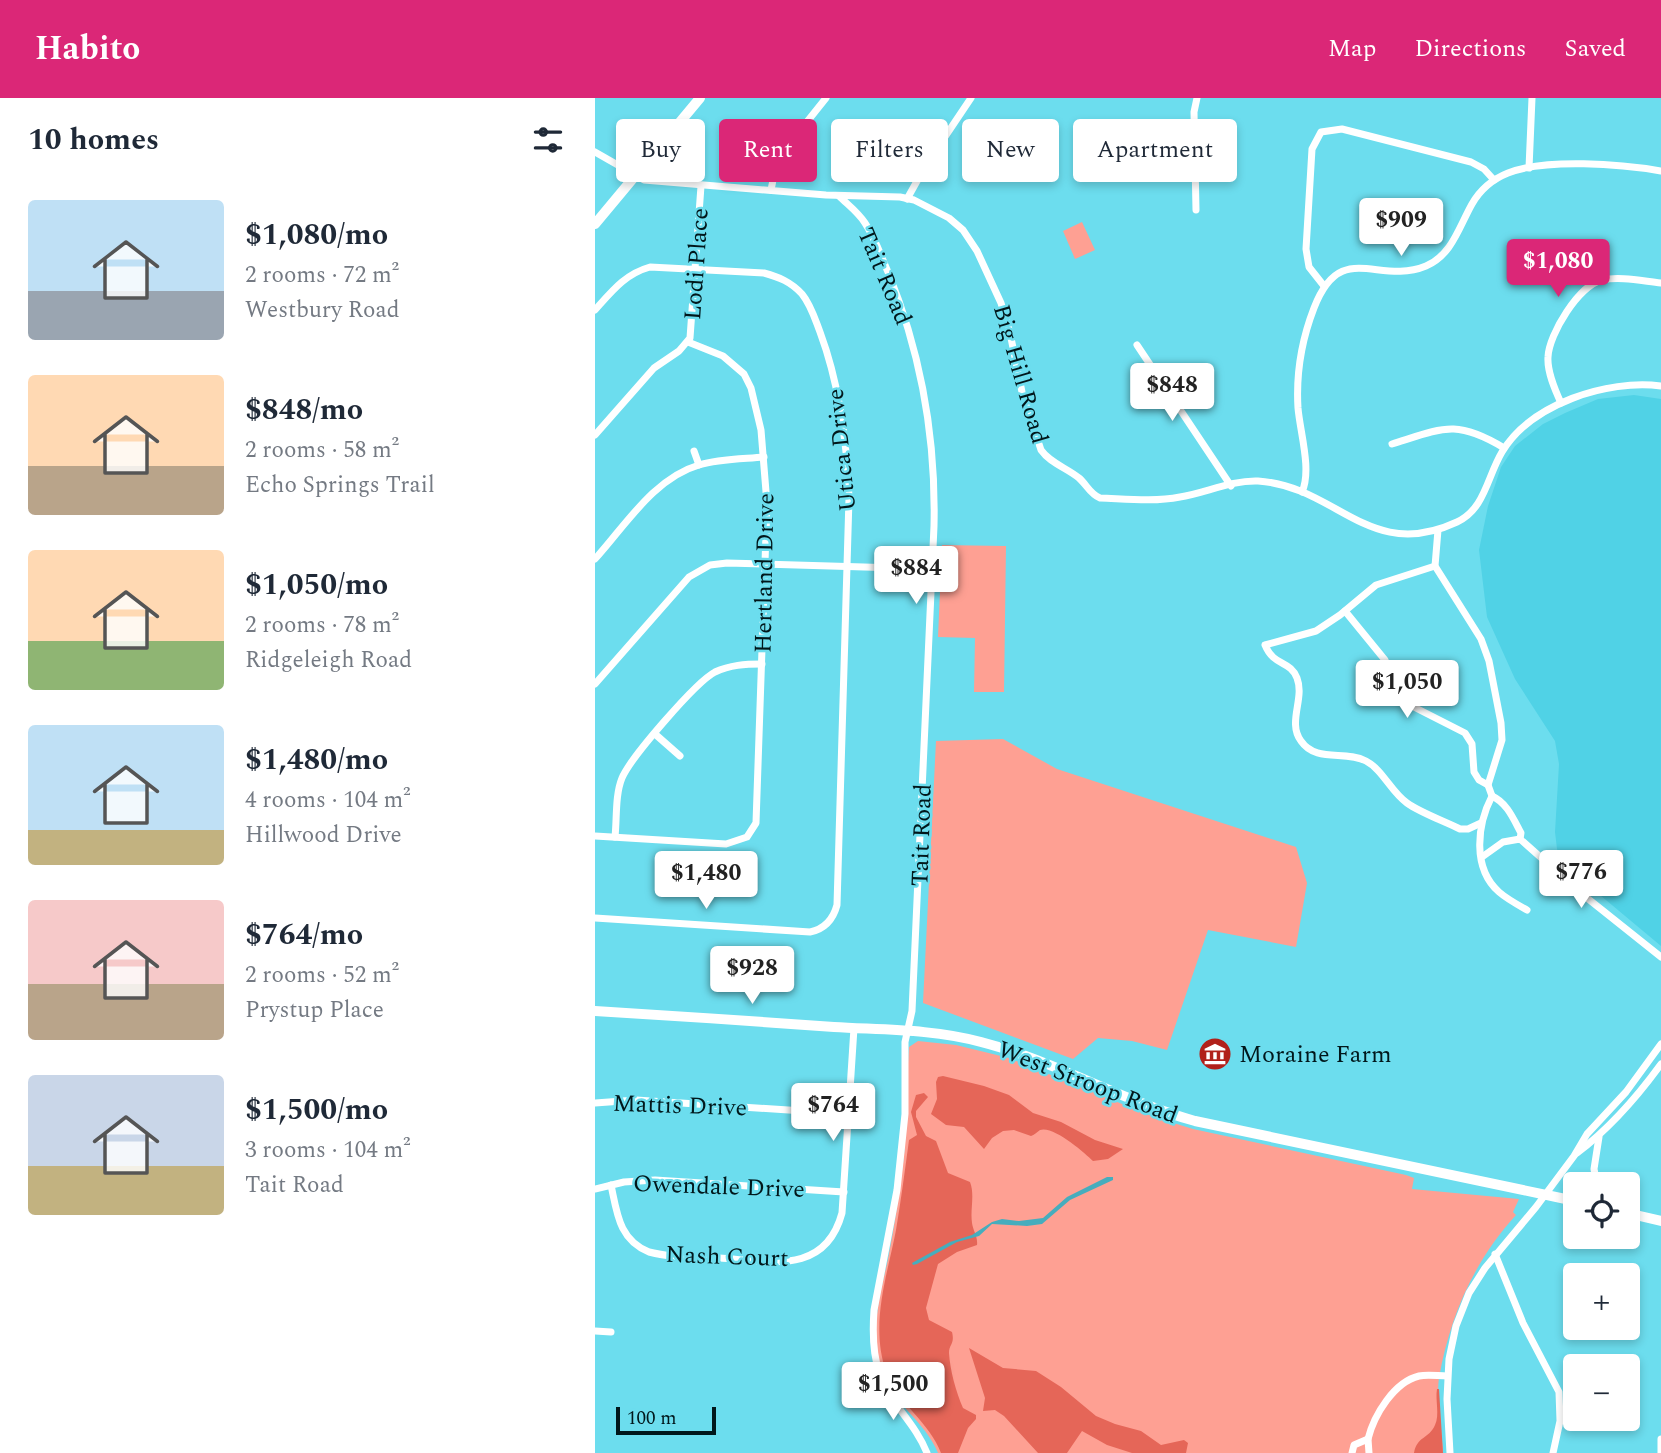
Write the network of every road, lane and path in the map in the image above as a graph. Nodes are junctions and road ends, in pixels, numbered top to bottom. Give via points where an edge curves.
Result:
1 (700, 98) edge
2 (826, 98) edge
3 (971, 98) edge
4 (1187, 98) edge
5 (1532, 98) edge
6 (1196, 101) edge
7 (682, 119) edge
8 (595, 152) edge
9 (616, 164) edge
10 (1529, 168) junction
11 (1661, 172) edge
12 (1494, 180) junction
13 (629, 182) edge
14 (663, 182) edge
15 (701, 186) junction
16 (771, 190) junction
17 (839, 196) junction
18 (868, 196) junction
19 (907, 199) junction
20 (1196, 210) dead end
21 (858, 213) junction
22 (595, 224) edge
23 (696, 269) junction
24 (1661, 283) edge
25 (1324, 286) junction
26 (595, 310) edge
27 (688, 342) junction
28 (1137, 345) dead end
29 (1661, 386) edge
30 (1561, 403) junction
31 (595, 435) edge
32 (1392, 444) dead end
33 (1504, 448) junction
34 (694, 451) dead end
35 (764, 457) junction
36 (699, 465) junction
37 (1231, 486) junction
38 (1302, 492) junction
39 (1438, 530) junction
40 (595, 559) edge
41 (765, 564) junction
42 (1435, 566) junction
43 (847, 567) junction
44 (932, 569) junction
45 (1345, 611) junction
46 (762, 664) junction
47 (595, 684) edge
48 (655, 734) junction
49 (680, 756) dead end
50 (1488, 785) junction
51 (1492, 796) junction
52 (1481, 823) junction
53 (595, 835) edge
54 (615, 836) junction
55 (1520, 839) junction
56 (1482, 857) junction
57 (1527, 910) dead end
58 (595, 918) edge
59 (1661, 957) edge
60 (595, 1011) edge
61 (854, 1028) junction
62 (908, 1031) junction
63 (1661, 1044) edge
64 (1661, 1064) edge
65 (595, 1103) edge
66 (849, 1114) junction
67 (1599, 1136) junction
68 (1574, 1156) junction
69 (1595, 1172) edge
70 (611, 1185) junction
71 (595, 1189) edge
72 (844, 1192) junction
73 (1545, 1194) junction
74 (1563, 1198) edge
75 (1640, 1216) edge
76 (1661, 1222) edge
77 (1495, 1254) junction
78 (595, 1331) edge
79 (611, 1332) dead end
80 (1447, 1376) junction
81 (1368, 1439) junction
82 (1661, 1439) edge
83 (927, 1453) edge
84 (1352, 1453) edge
85 (1369, 1453) edge
86 (1450, 1453) edge
87 (1553, 1453) edge
88 (1661, 1453) edge

1 - 7 main road
2 - 16 street via 782,153
3 - 19 street
4 - 6 street
5 - 10 street
6 - 20 street
8 - 9 street, Big Hill Road
10 - 11 street via 1603,164
10 - 12 street
12 - 25 street via 1473,202 1453,242 1433,262 1399,272 1351,268
12 - 25 street via 1471,162 1342,129 1321,132 1312,149 1306,249 1309,267
13 - 22 main road
14 - 15 street, Big Hill Road
15 - 16 street, Big Hill Road
15 - 23 street, Lodi Place
16 - 17 street, Big Hill Road
17 - 18 street, Big Hill Road
17 - 21 street, Tait Road
18 - 19 street, Big Hill Road
18 - 21 street, Tait Road
19 - 37 street, Big Hill Road via 956,223 977,251 1001,303 1022,392 1045,456 1100,498 1163,500
21 - 44 street, Tait Road via 893,284 919,368 933,468
23 - 26 street, Utica Drive via 661,266 639,270 621,281
23 - 27 street, Lodi Place
23 - 43 street, Utica Drive via 775,276 792,284 812,309 833,374 844,432 849,498
24 - 30 street via 1601,280 1577,296 1548,351
25 - 38 street via 1308,328 1299,383 1306,467
27 - 31 street via 654,368
27 - 35 street, Hertland Drive via 723,356 744,373 756,406
28 - 37 street
29 - 30 street, Big Hill Road via 1609,387
30 - 33 street, Big Hill Road
32 - 33 street via 1431,431 1458,429
33 - 39 street, Big Hill Road via 1474,511
34 - 36 street
35 - 36 street
35 - 41 street, Hertland Drive
36 - 40 street via 658,489
37 - 38 street, Big Hill Road via 1258,481
38 - 39 street, Big Hill Road via 1382,531 1410,535
39 - 42 street
41 - 43 street
41 - 46 street, Hertland Drive
41 - 47 street via 718,563 695,572
42 - 45 street via 1376,585
42 - 50 street via 1475,627 1489,661 1502,733
43 - 44 street
43 - 58 street, Utica Drive via 837,905 833,917 810,932
44 - 62 street, Tait Road via 916,951
45 - 50 street via 1385,660 1406,703 1465,733 1472,744 1474,772
45 - 52 street via 1316,631 1265,645 1269,655 1287,666 1298,681 1295,724 1302,744 1320,754 1364,760 1406,803 1461,829
46 - 48 street via 729,666 710,675
46 - 54 street, Hertland Drive via 757,814 747,837 726,844
48 - 49 street
48 - 54 street via 622,778
50 - 51 street
51 - 52 street
51 - 55 street via 1505,804
52 - 56 street
53 - 54 street
55 - 56 street via 1498,844
55 - 59 street
56 - 57 street via 1492,884
60 - 61 main road, West Stroop Road
61 - 62 main road, West Stroop Road
61 - 66 street
62 - 73 main road, West Stroop Road via 1000,1047 1195,1122
62 - 83 street, Tait Road via 900,1168 873,1335 883,1384
63 - 68 street
64 - 67 street
65 - 66 street, Mattis Drive via 636,1100
66 - 72 street
67 - 68 street
67 - 69 street
68 - 73 street
70 - 71 street, Owendale Drive
70 - 72 street, Owendale Drive via 655,1180
70 - 72 street, Nash Court via 621,1227 632,1242 649,1252 772,1262 804,1258 822,1247 836,1230
73 - 74 main road, West Stroop Road
73 - 77 street
75 - 76 main road
77 - 80 street via 1462,1309
77 - 87 street via 1559,1392 1560,1421
78 - 79 street
80 - 81 street via 1420,1376 1404,1383 1383,1407
80 - 86 street
81 - 84 street via 1354,1445
81 - 85 street
82 - 88 street

